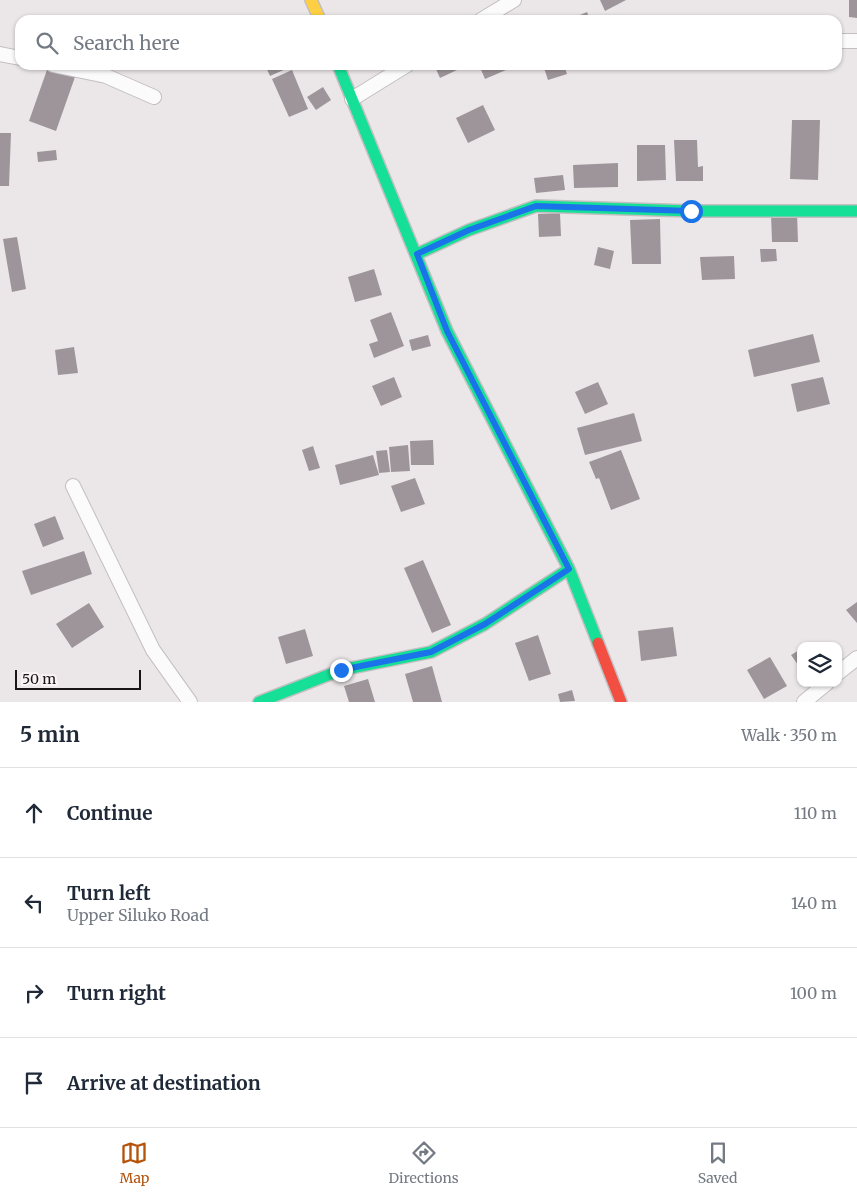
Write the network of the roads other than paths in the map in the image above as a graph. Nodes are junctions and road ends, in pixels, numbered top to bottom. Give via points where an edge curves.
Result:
1 (311, 0) edge
2 (514, 0) edge
3 (318, 15) edge
4 (489, 15) edge
5 (857, 40) edge
6 (842, 42) edge
7 (0, 54) edge
8 (15, 57) edge
9 (77, 70) edge
10 (340, 70) edge
11 (399, 70) edge
12 (154, 97) dead end
13 (352, 99) junction
14 (857, 212) edge
15 (417, 254) junction
16 (74, 486) dead end
17 (569, 569) junction
18 (857, 658) edge
19 (842, 670) edge
20 (821, 687) edge
21 (190, 702) edge
22 (259, 702) edge
23 (621, 702) edge
24 (804, 702) edge

1 - 3 street
2 - 4 street
5 - 6 street
7 - 8 street
9 - 12 street via 106,76
10 - 13 street
11 - 13 street
13 - 15 street
14 - 15 street via 536,206 469,230
15 - 17 street via 447,331
16 - 21 street via 153,650
17 - 22 street via 485,624 431,652 341,670
17 - 23 street
18 - 19 street
20 - 24 street

